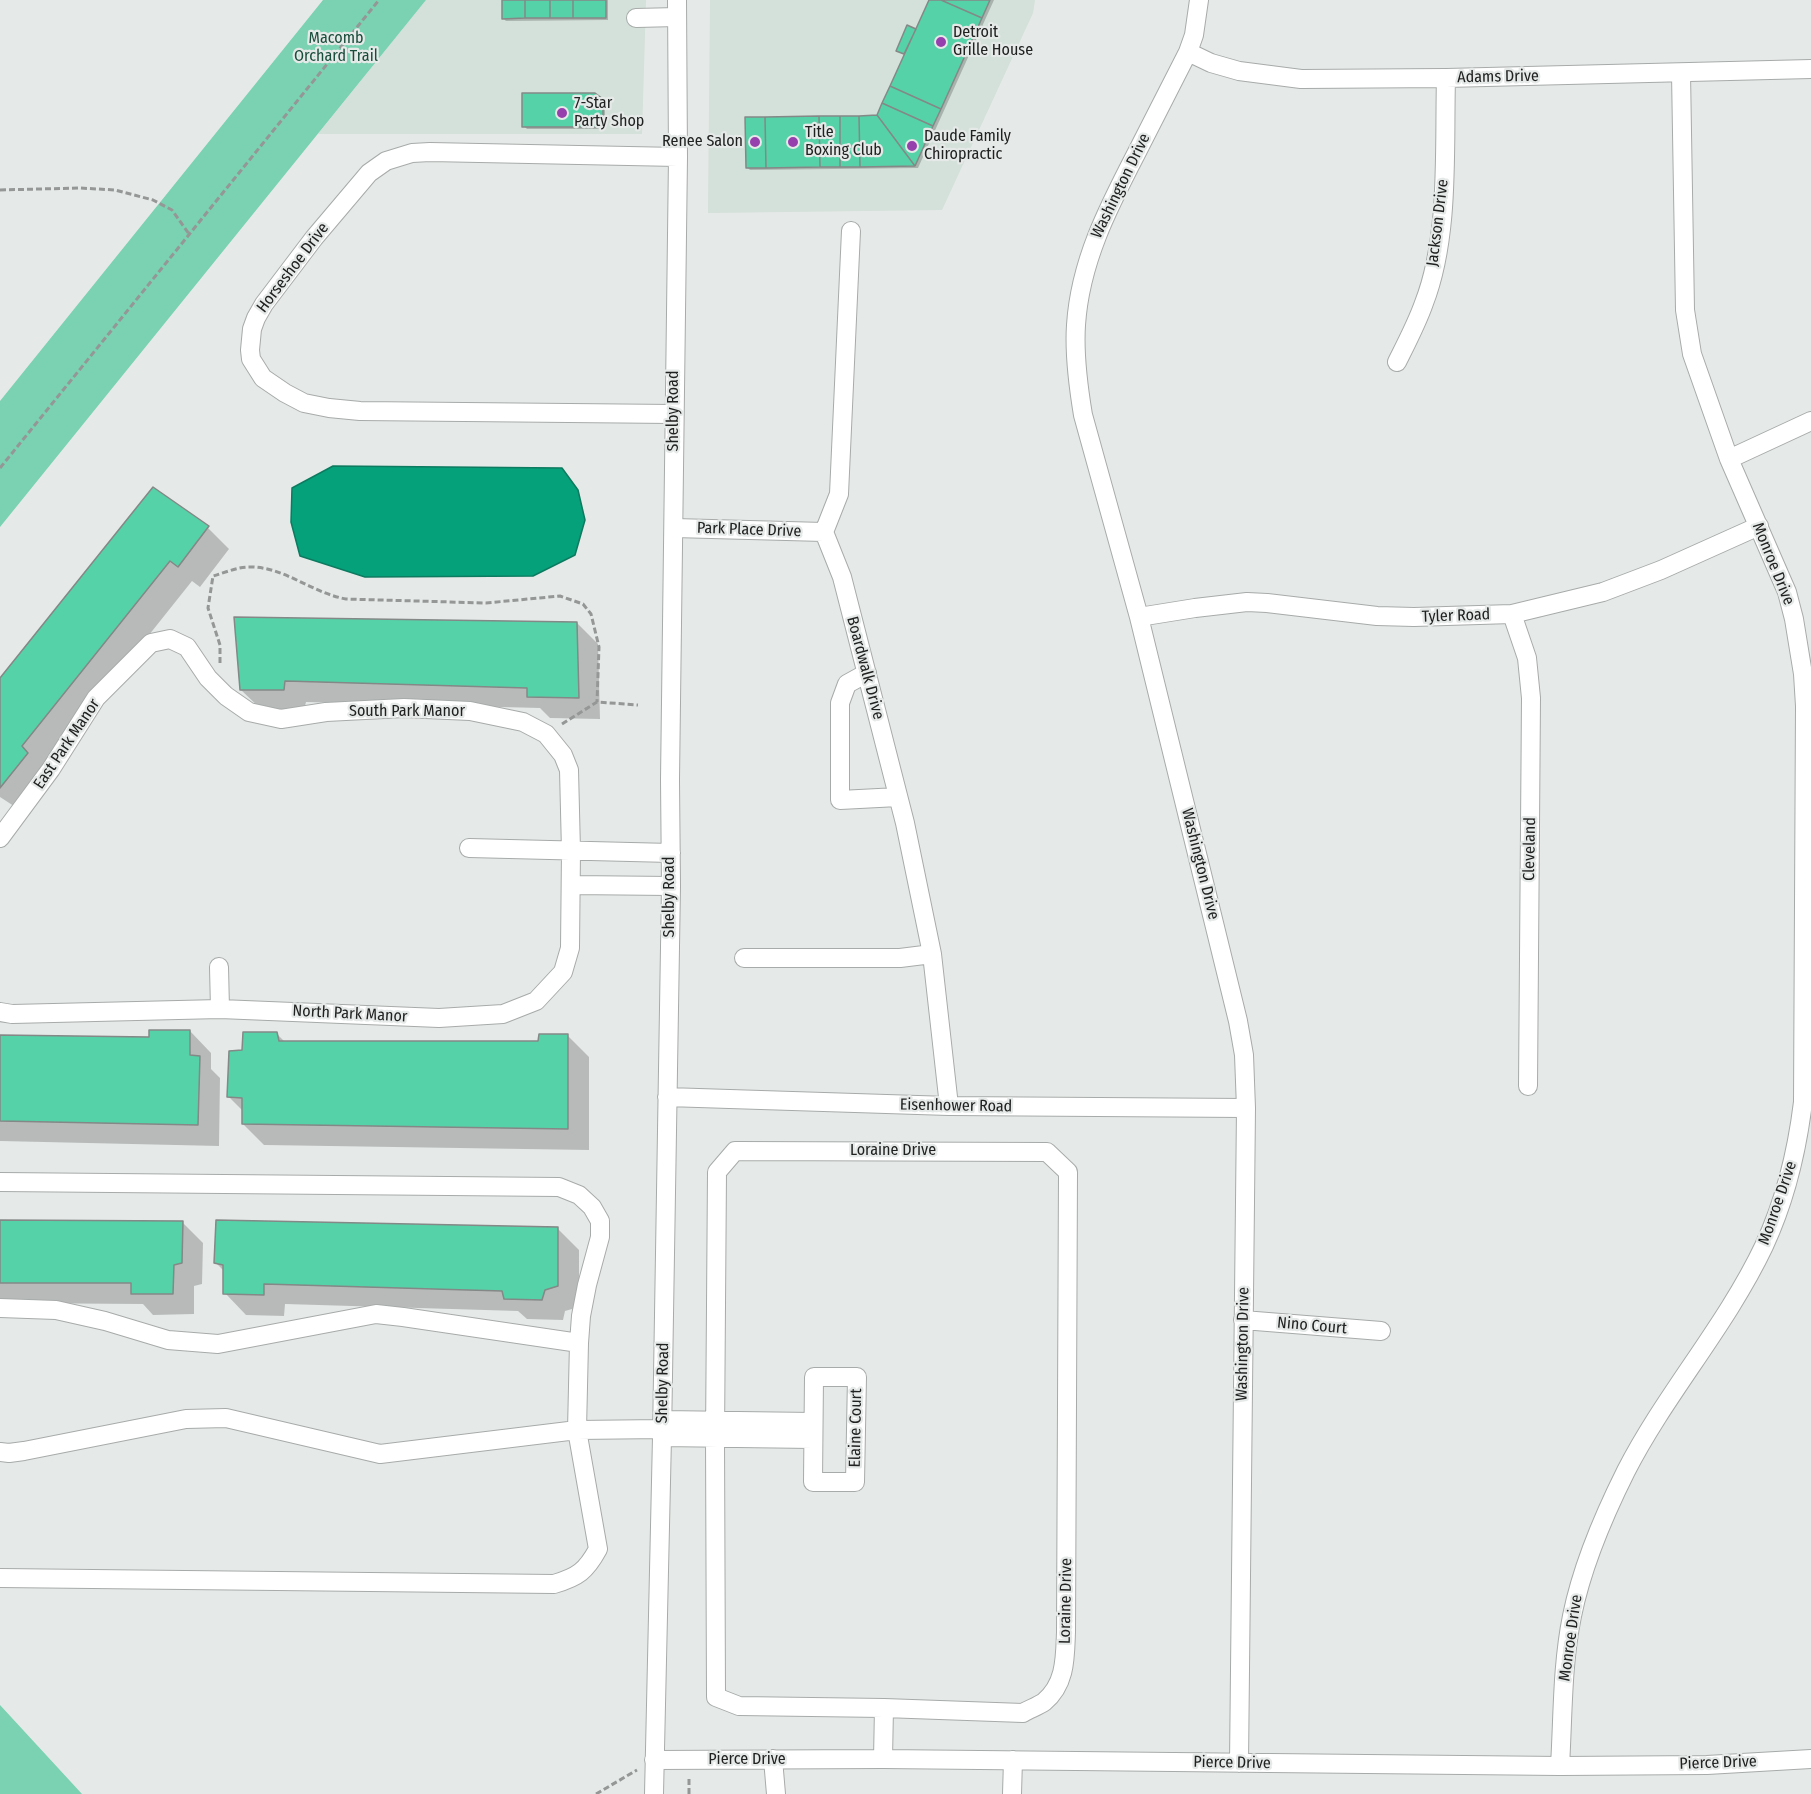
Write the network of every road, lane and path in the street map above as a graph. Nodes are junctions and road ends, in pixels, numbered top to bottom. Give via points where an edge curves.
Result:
1 (380, 0) edge
2 (1198, 0) edge
3 (677, 9) edge
4 (636, 18) dead end
5 (1188, 52) junction
6 (1811, 69) edge
7 (1681, 73) junction
8 (1446, 78) junction
9 (678, 157) junction
10 (0, 190) edge
11 (851, 231) dead end
12 (189, 234) junction
13 (1397, 362) dead end
14 (673, 414) junction
15 (1811, 422) edge
16 (1729, 459) junction
17 (0, 468) edge
18 (1758, 526) junction
19 (674, 528) junction
20 (824, 532) junction
21 (1512, 614) junction
22 (1139, 617) junction
23 (170, 639) joint
24 (867, 674) junction
25 (217, 687) junction
26 (597, 702) junction
27 (638, 705) dead end
28 (546, 734) junction
29 (898, 797) junction
30 (0, 838) edge
31 (469, 848) dead end
32 (572, 851) junction
33 (670, 853) junction
34 (572, 885) junction
35 (671, 886) junction
36 (932, 954) junction
37 (744, 958) dead end
38 (219, 967) dead end
39 (220, 1009) junction
40 (0, 1012) edge
41 (1527, 1086) dead end
42 (667, 1097) junction
43 (949, 1106) junction
44 (1246, 1108) junction
45 (0, 1182) edge
46 (0, 1308) edge
47 (1243, 1320) junction
48 (1381, 1331) dead end
49 (579, 1343) junction
50 (662, 1429) junction
51 (577, 1430) junction
52 (715, 1430) junction
53 (813, 1430) junction
54 (0, 1452) edge
55 (0, 1578) edge
56 (884, 1708) junction
57 (883, 1759) junction
58 (1811, 1759) edge
59 (654, 1760) junction
60 (773, 1760) junction
61 (1013, 1760) junction
62 (1239, 1763) junction
63 (1560, 1766) junction
64 (596, 1794) edge
65 (654, 1794) edge
66 (776, 1794) edge
67 (1012, 1794) edge

1 - 12 path
2 - 5 street, Washington Drive
3 - 4 street
3 - 9 street, Shelby Road
5 - 8 street, Adams Drive via 1239,71 1292,78
5 - 22 street, Washington Drive via 1098,230 1076,323 1083,415
6 - 7 street, Adams Drive
7 - 8 street, Adams Drive
7 - 16 street, Monroe Drive via 1685,310 1692,354
8 - 13 street, Jackson Drive via 1443,203 1435,265 1425,301
9 - 14 street, Shelby Road
9 - 14 street, Horseshoe Drive via 452,151 412,153 386,160 369,173 264,304 252,329 250,350 263,378 304,403 329,408
10 - 12 path via 116,190 153,200 172,210
11 - 20 street via 839,494
12 - 17 path
14 - 19 street, Shelby Road
15 - 16 street
16 - 18 street, Monroe Drive
18 - 21 street, Tyler Road via 1603,592
18 - 63 street, Monroe Drive via 1787,592 1803,674 1804,1073 1800,1130 1792,1167 1764,1245 1748,1277 1652,1424 1612,1499 1592,1547 1578,1587 1566,1652
19 - 20 street, Park Place Drive
19 - 33 street, Shelby Road
20 - 24 street, Boardwalk Drive via 842,577
21 - 22 street, Tyler Road via 1377,616 1247,602
21 - 41 street, Cleveland via 1527,658 1531,698
22 - 44 street, Washington Drive via 1238,1021 1245,1055
23 - 25 street, South Park Manor via 187,647
23 - 30 street, East Park Manor via 150,643 96,698 51,769
24 - 29 street, Boardwalk Drive
24 - 29 street via 847,684 840,703 840,800
25 - 26 path via 220,645 208,608 213,576 247,566 267,568 330,597 346,599 486,603 560,596 583,604 591,614 598,647
25 - 28 street, South Park Manor via 249,712 281,719 404,708 470,711 523,722
26 - 27 path
26 - 28 path
28 - 32 street, South Park Manor via 563,755 569,770
29 - 36 street, Boardwalk Drive
31 - 32 street
32 - 33 street
32 - 34 street, North Park Manor
33 - 35 street, Shelby Road
34 - 35 street
34 - 39 street, North Park Manor via 570,948 563,972 536,1001 503,1014 439,1018
35 - 42 street, Shelby Road
36 - 37 street via 900,958
36 - 43 street, Boardwalk Drive
38 - 39 street
39 - 40 street, North Park Manor
42 - 43 street, Eisenhower Road
42 - 50 street, Shelby Road
43 - 44 street, Eisenhower Road
44 - 47 street, Washington Drive
45 - 49 street via 559,1187 579,1195 592,1206 600,1221
46 - 49 street via 56,1310 197,1344 218,1344 376,1314
47 - 48 street, Nino Court
47 - 62 street, Washington Drive
49 - 51 street
50 - 51 street
50 - 52 street
50 - 59 street, Shelby Road
51 - 54 street via 380,1454 226,1418 186,1419 24,1451
51 - 55 street via 598,1549 590,1565 575,1578 554,1584
52 - 53 street
52 - 56 street, Loraine Drive via 716,1697 739,1707
52 - 56 street, Loraine Drive via 717,1172 735,1150 1047,1152 1068,1172 1066,1632 1064,1668 1058,1687 1043,1702 1023,1713
53 - 53 street, Elaine Court via 813,1482 855,1482 857,1377 814,1377
56 - 57 street
57 - 60 street, Pierce Drive
57 - 61 street, Pierce Drive
58 - 63 street, Pierce Drive via 1707,1765
59 - 60 street, Pierce Drive
59 - 64 path
59 - 65 street, Shelby Road
60 - 66 street
61 - 62 street, Pierce Drive
61 - 67 street
62 - 63 street, Pierce Drive

